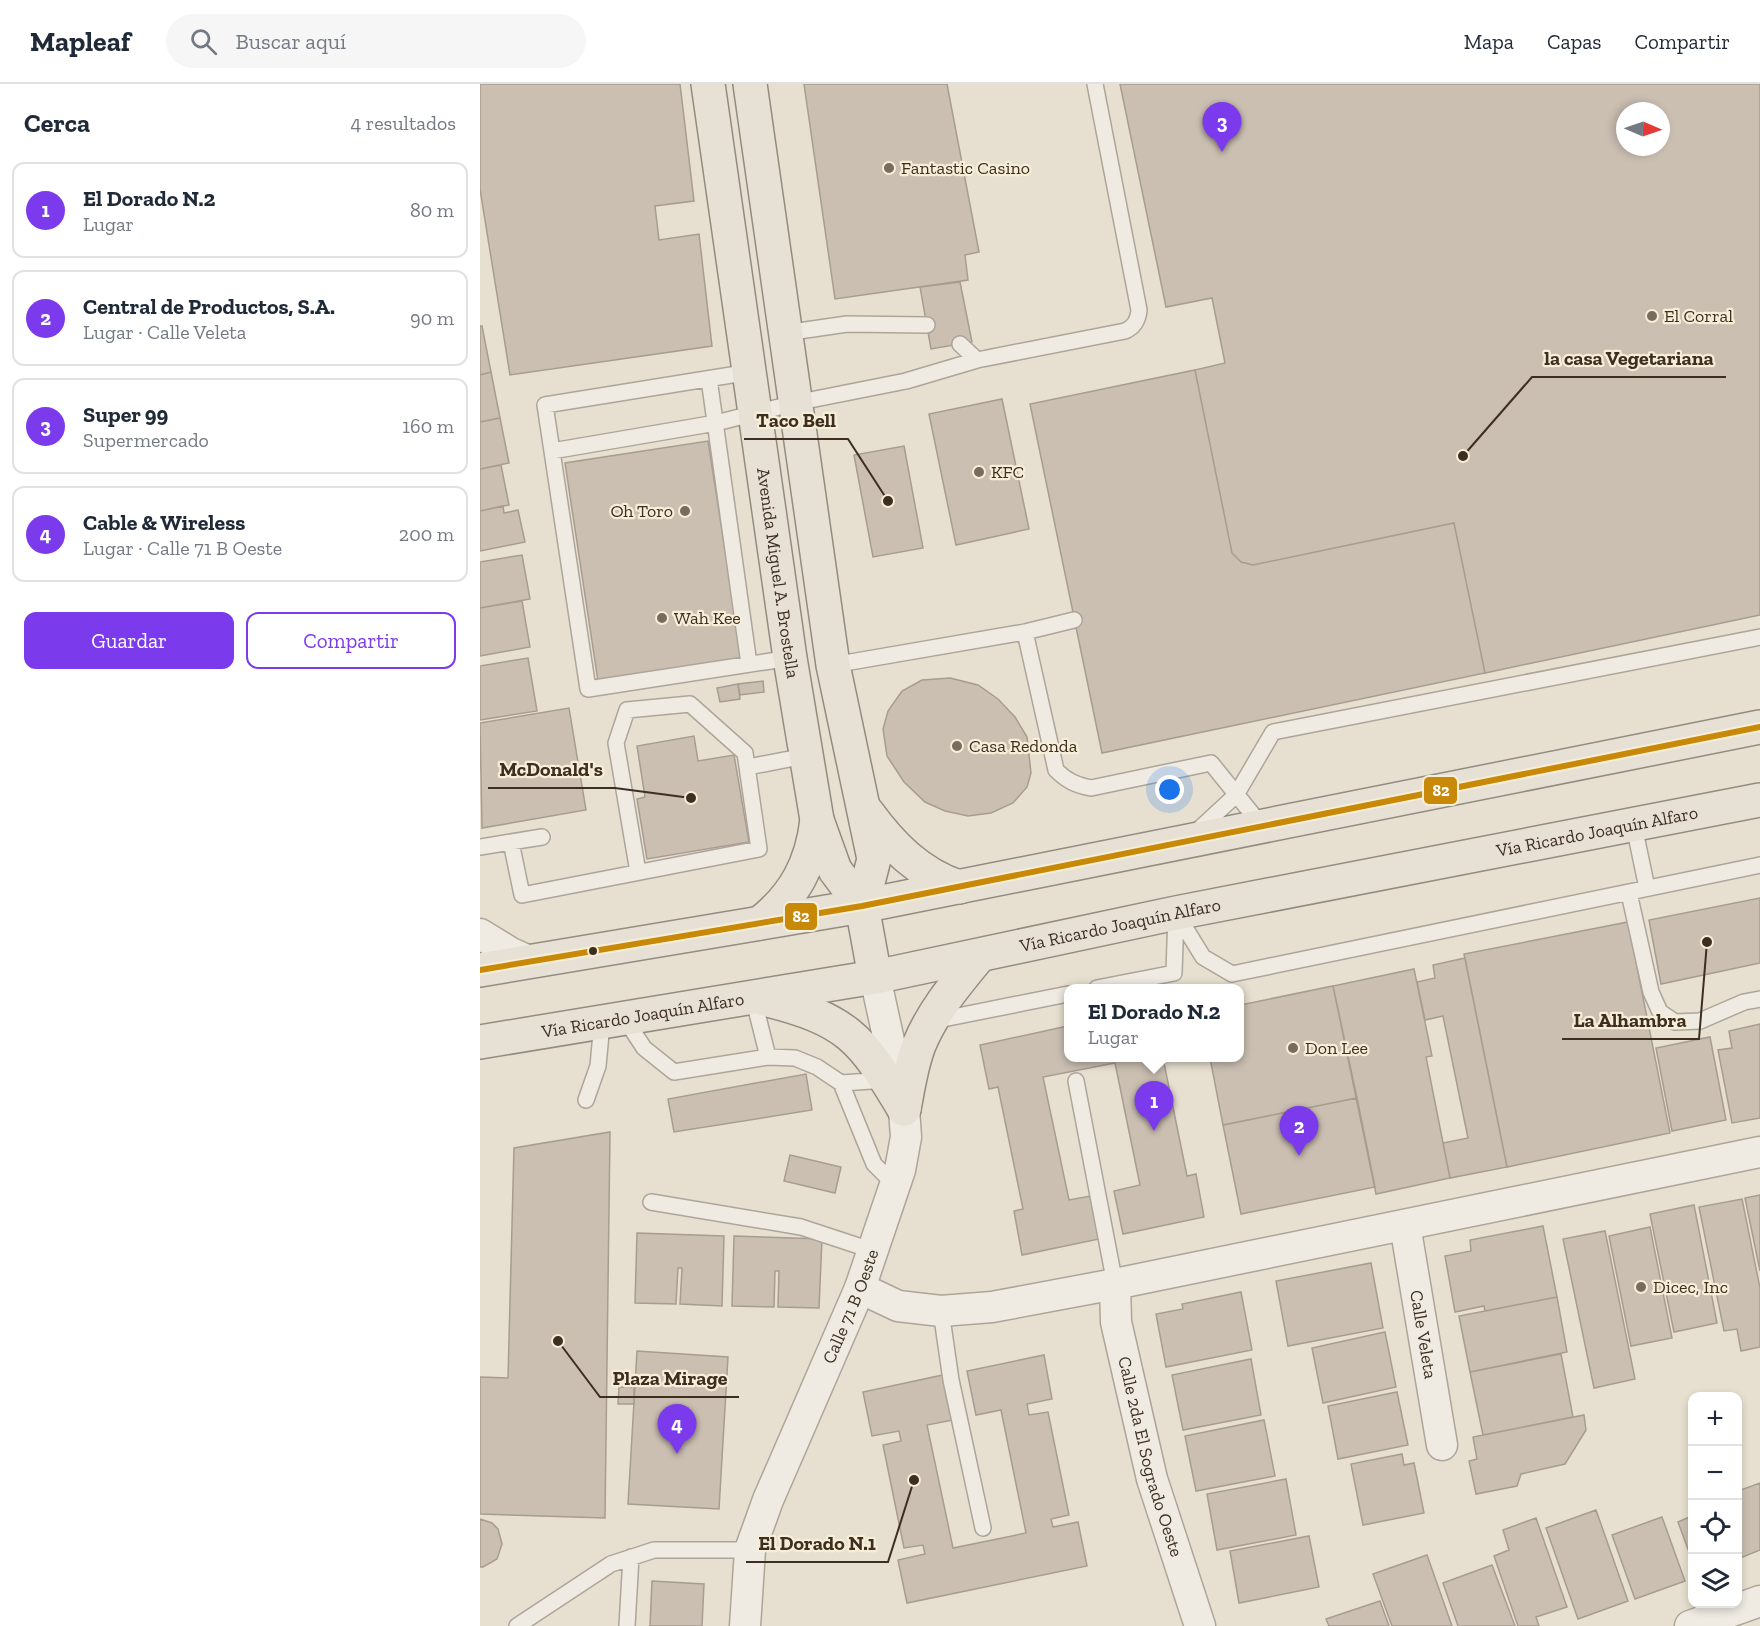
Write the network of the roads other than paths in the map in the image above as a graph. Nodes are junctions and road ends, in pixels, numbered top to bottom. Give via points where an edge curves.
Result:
1 (708, 84) edge
2 (750, 84) edge
3 (1095, 84) edge
4 (766, 202) junction
5 (726, 210) junction
6 (927, 325) dead end
7 (785, 333) junction
8 (960, 344) dead end
9 (977, 360) junction
10 (750, 372) junction
11 (709, 379) junction
12 (795, 403) junction
13 (756, 414) junction
14 (716, 423) junction
15 (552, 451) junction
16 (1074, 620) dead end
17 (1025, 632) junction
18 (1760, 637) edge
19 (790, 658) junction
20 (749, 664) junction
21 (833, 665) junction
22 (1760, 727) edge
23 (805, 756) junction
24 (748, 766) junction
25 (1236, 795) junction
26 (1760, 800) edge
27 (862, 805) junction
28 (817, 820) junction
29 (1262, 826) junction
30 (1634, 826) junction
31 (542, 837) dead end
32 (511, 842) junction
33 (1185, 842) junction
34 (480, 847) edge
35 (1760, 865) edge
36 (638, 872) junction
37 (959, 887) junction
38 (1647, 888) junction
39 (1629, 893) junction
40 (862, 906) junction
41 (1176, 913) junction
42 (760, 923) junction
43 (480, 934) edge
44 (979, 956) junction
45 (531, 962) junction
46 (480, 970) edge
47 (875, 977) junction
48 (1118, 984) edge
49 (1064, 995) edge
50 (753, 997) junction
51 (1760, 999) edge
52 (614, 1021) junction
53 (930, 1022) junction
54 (480, 1042) edge
55 (768, 1057) junction
56 (887, 1080) junction
57 (1076, 1081) dead end
58 (841, 1083) junction
59 (586, 1100) dead end
60 (904, 1109) junction
61 (1760, 1152) edge
62 (896, 1186) junction
63 (651, 1202) dead end
64 (1405, 1225) junction
65 (874, 1251) junction
66 (1116, 1284) junction
67 (860, 1288) junction
68 (941, 1311) junction
69 (1442, 1445) dead end
70 (982, 1528) dead end
71 (750, 1550) junction
72 (631, 1557) junction
73 (1760, 1600) edge
74 (517, 1626) edge
75 (627, 1626) edge
76 (745, 1626) edge
77 (1200, 1626) edge
78 (1690, 1626) edge

1 - 5 main road, Avenida Miguel A. Brostella
2 - 4 main road, Avenida Miguel A. Brostella
3 - 9 lane via 1139,317 1125,331
4 - 5 main road
4 - 7 main road, Avenida Miguel A. Brostella
5 - 10 main road, Avenida Miguel A. Brostella
6 - 7 lane via 847,324
7 - 12 main road, Avenida Miguel A. Brostella
8 - 9 lane
9 - 12 lane via 906,381
10 - 11 lane
10 - 13 main road, Avenida Miguel A. Brostella
11 - 14 lane
11 - 15 lane via 545,405
12 - 13 lane
12 - 21 main road, Avenida Miguel A. Brostella
13 - 14 lane
13 - 19 main road, Avenida Miguel A. Brostella
14 - 15 lane
14 - 20 lane
15 - 20 lane via 588,689
16 - 17 lane
17 - 21 lane
17 - 25 lane via 1056,770 1065,779 1091,788 1210,763
18 - 25 lane via 1273,732
19 - 20 lane
19 - 23 main road, Avenida Miguel A. Brostella
21 - 27 main road, Avenida Miguel A. Brostella
22 - 29 main road
23 - 24 lane
23 - 28 main road, Avenida Miguel A. Brostella
24 - 36 lane via 759,849
24 - 36 lane via 745,753 690,704 627,710 616,743
25 - 29 lane
25 - 33 lane
26 - 30 main road, Vía Ricardo Joaquín Alfaro
27 - 37 main road via 906,857 935,877
27 - 40 main road, Avenida Miguel A. Brostella via 874,859
28 - 40 main road, Avenida Miguel A. Brostella via 836,870
28 - 42 main road via 811,856 801,878 787,898
29 - 33 main road
30 - 38 lane
30 - 41 main road, Vía Ricardo Joaquín Alfaro
31 - 32 lane
32 - 34 lane
32 - 36 lane via 522,896
33 - 37 main road
35 - 38 lane
37 - 40 main road
38 - 39 lane
39 - 41 lane via 1232,974 1203,957
39 - 51 lane via 1651,992 1660,1012 1675,1022 1700,1021
40 - 42 main road
40 - 47 main road, Avenida Miguel A. Brostella
41 - 44 main road, Vía Ricardo Joaquín Alfaro
41 - 48 lane via 1174,973
42 - 45 main road
43 - 45 street
44 - 47 main road, Vía Ricardo Joaquín Alfaro
44 - 53 main road
45 - 46 main road
47 - 50 main road, Vía Ricardo Joaquín Alfaro
47 - 60 street, Calle 71 B Oeste
49 - 53 lane
50 - 52 main road, Vía Ricardo Joaquín Alfaro
50 - 55 lane
50 - 56 main road via 802,1009 839,1026 868,1052
52 - 54 main road, Vía Ricardo Joaquín Alfaro
52 - 55 lane via 674,1072
52 - 59 lane
53 - 60 main road via 914,1061
55 - 58 lane via 795,1058
56 - 58 lane
56 - 60 main road
57 - 66 lane
58 - 62 lane via 874,1164
60 - 62 street, Calle 71 B Oeste via 906,1137
61 - 64 street
62 - 65 street, Calle 71 B Oeste
63 - 65 lane via 801,1227
64 - 66 street
64 - 69 street, Calle Veleta
65 - 67 street, Calle 71 B Oeste
66 - 68 street via 992,1307
66 - 77 street, Calle 2da El Sogrado Oeste via 1116,1322 1152,1479
67 - 68 street via 898,1306
67 - 71 street, Calle 71 B Oeste
68 - 70 lane
71 - 72 lane via 654,1550
71 - 76 street, Calle 71 B Oeste
72 - 74 lane via 611,1564
72 - 75 lane
73 - 78 street

